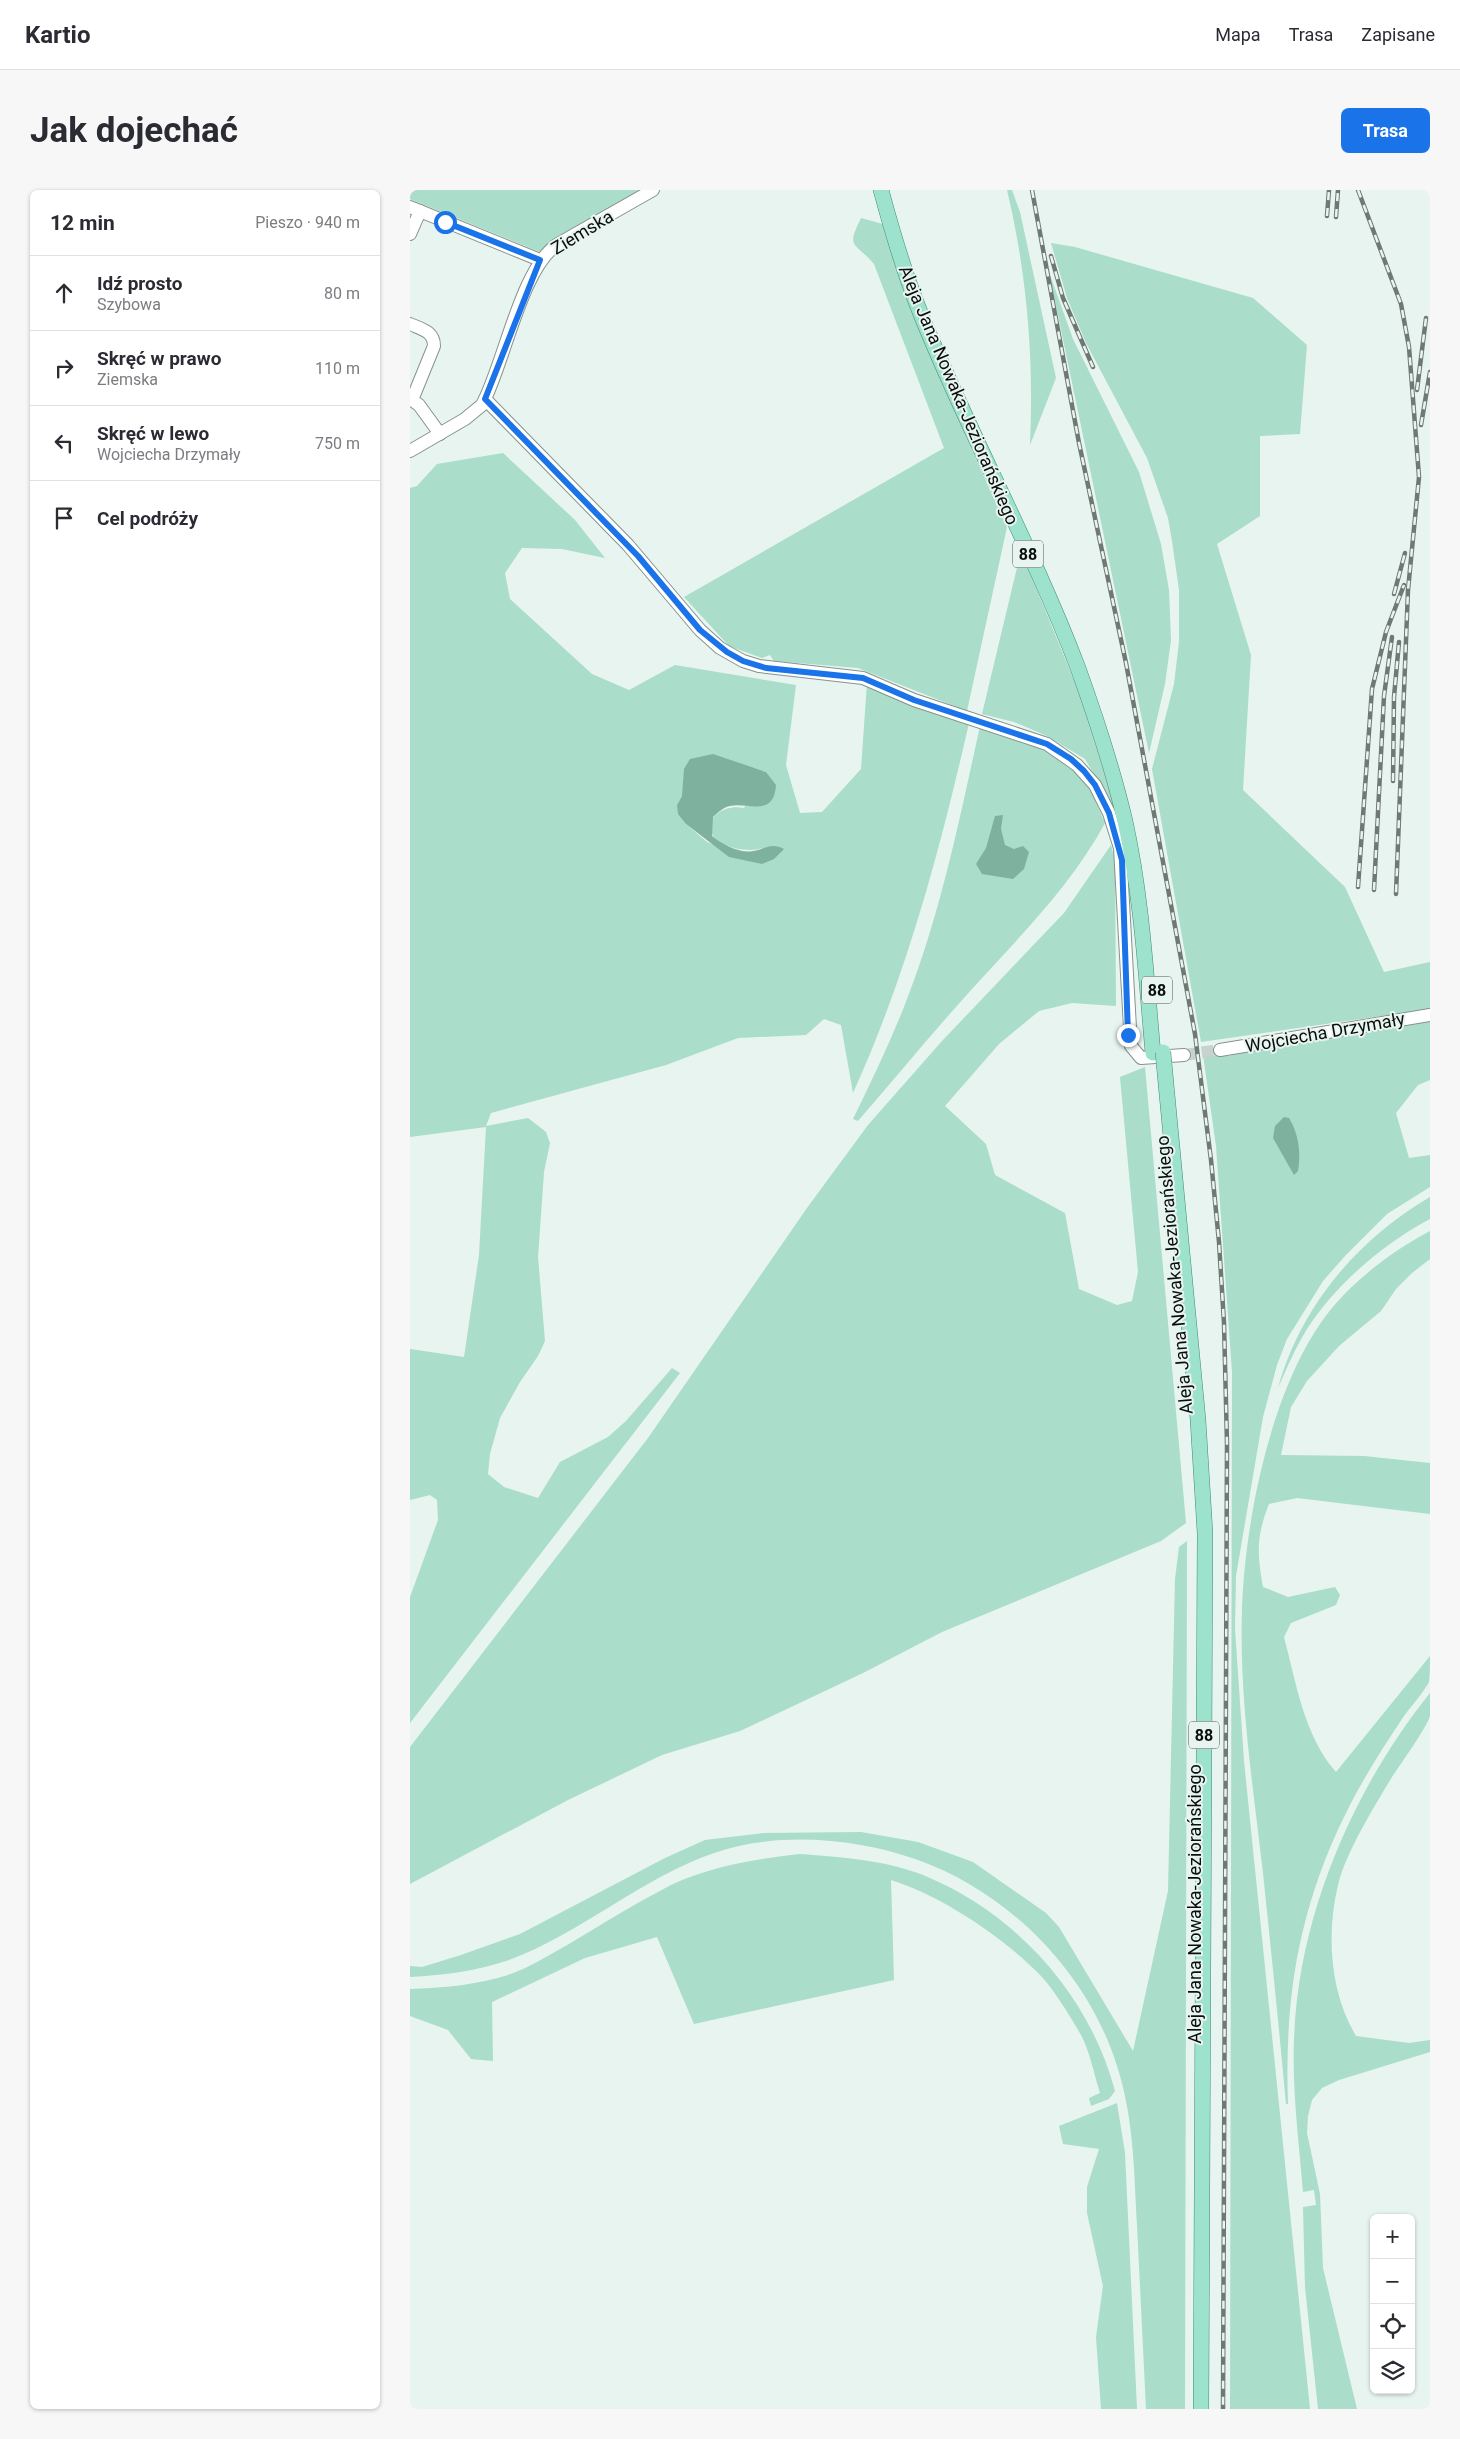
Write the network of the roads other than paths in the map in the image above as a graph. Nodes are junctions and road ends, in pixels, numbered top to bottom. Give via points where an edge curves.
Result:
1 (653, 190) edge
2 (881, 190) edge
3 (891, 190) edge
4 (415, 209) edge
5 (410, 234) edge
6 (540, 260) junction
7 (410, 324) edge
8 (411, 399) edge
9 (485, 399) junction
10 (440, 434) junction
11 (410, 451) edge
12 (1430, 1014) edge
13 (1220, 1050) tunnel mouth
14 (1184, 1055) tunnel mouth
15 (1159, 1058) junction
16 (1192, 2409) edge
17 (1201, 2409) edge

1 - 6 street, Ziemska via 558,244
2 - 15 main road, Aleja Jana Nowaka-Jeziorańskiego / 88 via 920,311 1059,622 1094,712 1125,820
3 - 15 main road, Aleja Jana Nowaka-Jeziorańskiego / 88 via 929,308 1068,618 1103,708 1142,857 1152,927
4 - 5 street
4 - 6 street
6 - 9 street, Ziemska
7 - 8 street via 430,333 434,339 434,346
8 - 10 street
9 - 10 street, Ziemska via 476,412
9 - 14 street via 638,556 700,630 727,652 766,668 863,678 914,700 1047,744 1078,765 1102,798 1120,848 1131,1046 1141,1058
10 - 11 street, Ziemska
12 - 13 street, Wojciecha Drzymały
15 - 16 main road, Aleja Jana Nowaka-Jeziorańskiego / 88 via 1195,1533
15 - 17 main road, Aleja Jana Nowaka-Jeziorańskiego / 88 via 1198,1420 1205,1533

